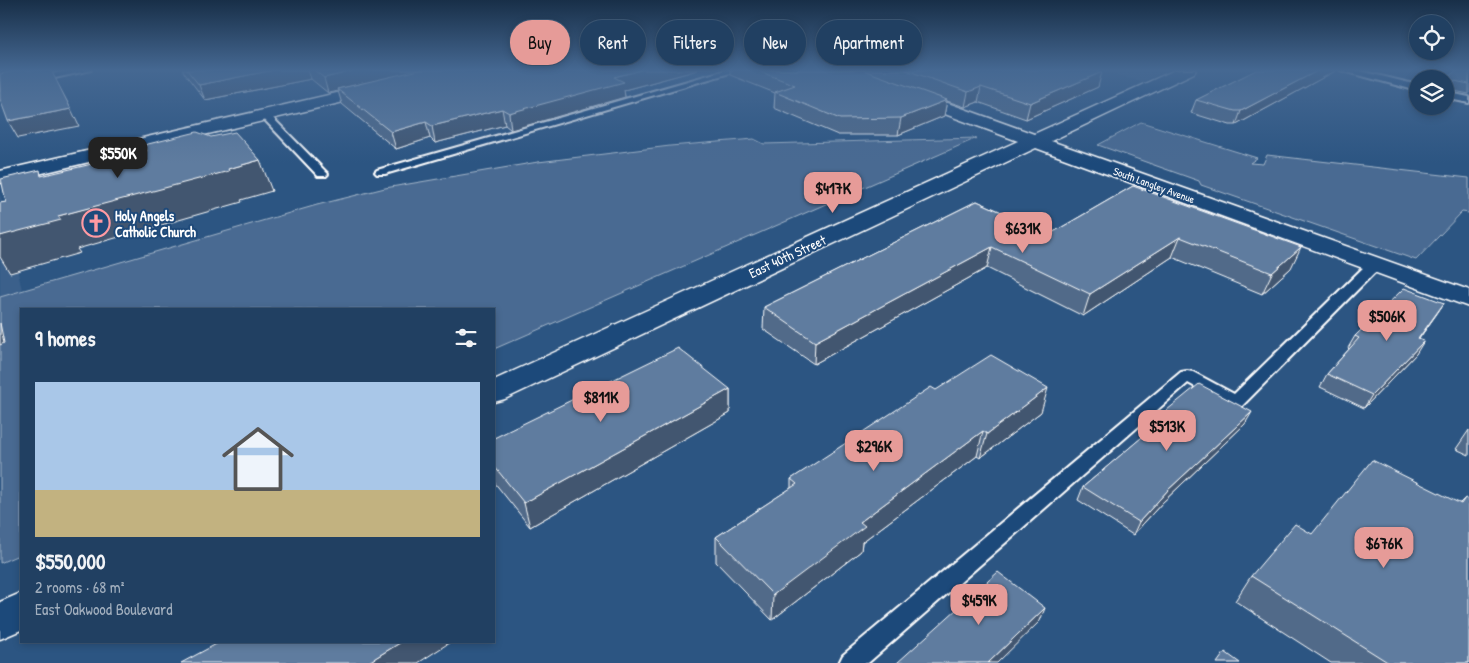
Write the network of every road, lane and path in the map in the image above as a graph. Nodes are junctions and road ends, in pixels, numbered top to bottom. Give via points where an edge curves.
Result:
1 (325, 101) edge
2 (629, 101) edge
3 (925, 101) edge
4 (1122, 101) edge
5 (264, 115) junction
6 (1036, 141) junction
7 (382, 172) dead end
8 (322, 174) dead end
9 (0, 177) edge
10 (1375, 264) junction
11 (1469, 299) edge
12 (495, 392) edge
13 (20, 611) edge
14 (0, 621) edge
15 (851, 663) edge

1 - 5 street
2 - 7 lane
3 - 6 street, South Langley Avenue
4 - 6 street, East 40th Street
5 - 8 lane
5 - 9 street
6 - 10 street, South Langley Avenue
6 - 12 street, East 40th Street
10 - 11 street, South Langley Avenue
10 - 15 lane via 1236,402 1187,376
13 - 14 street

